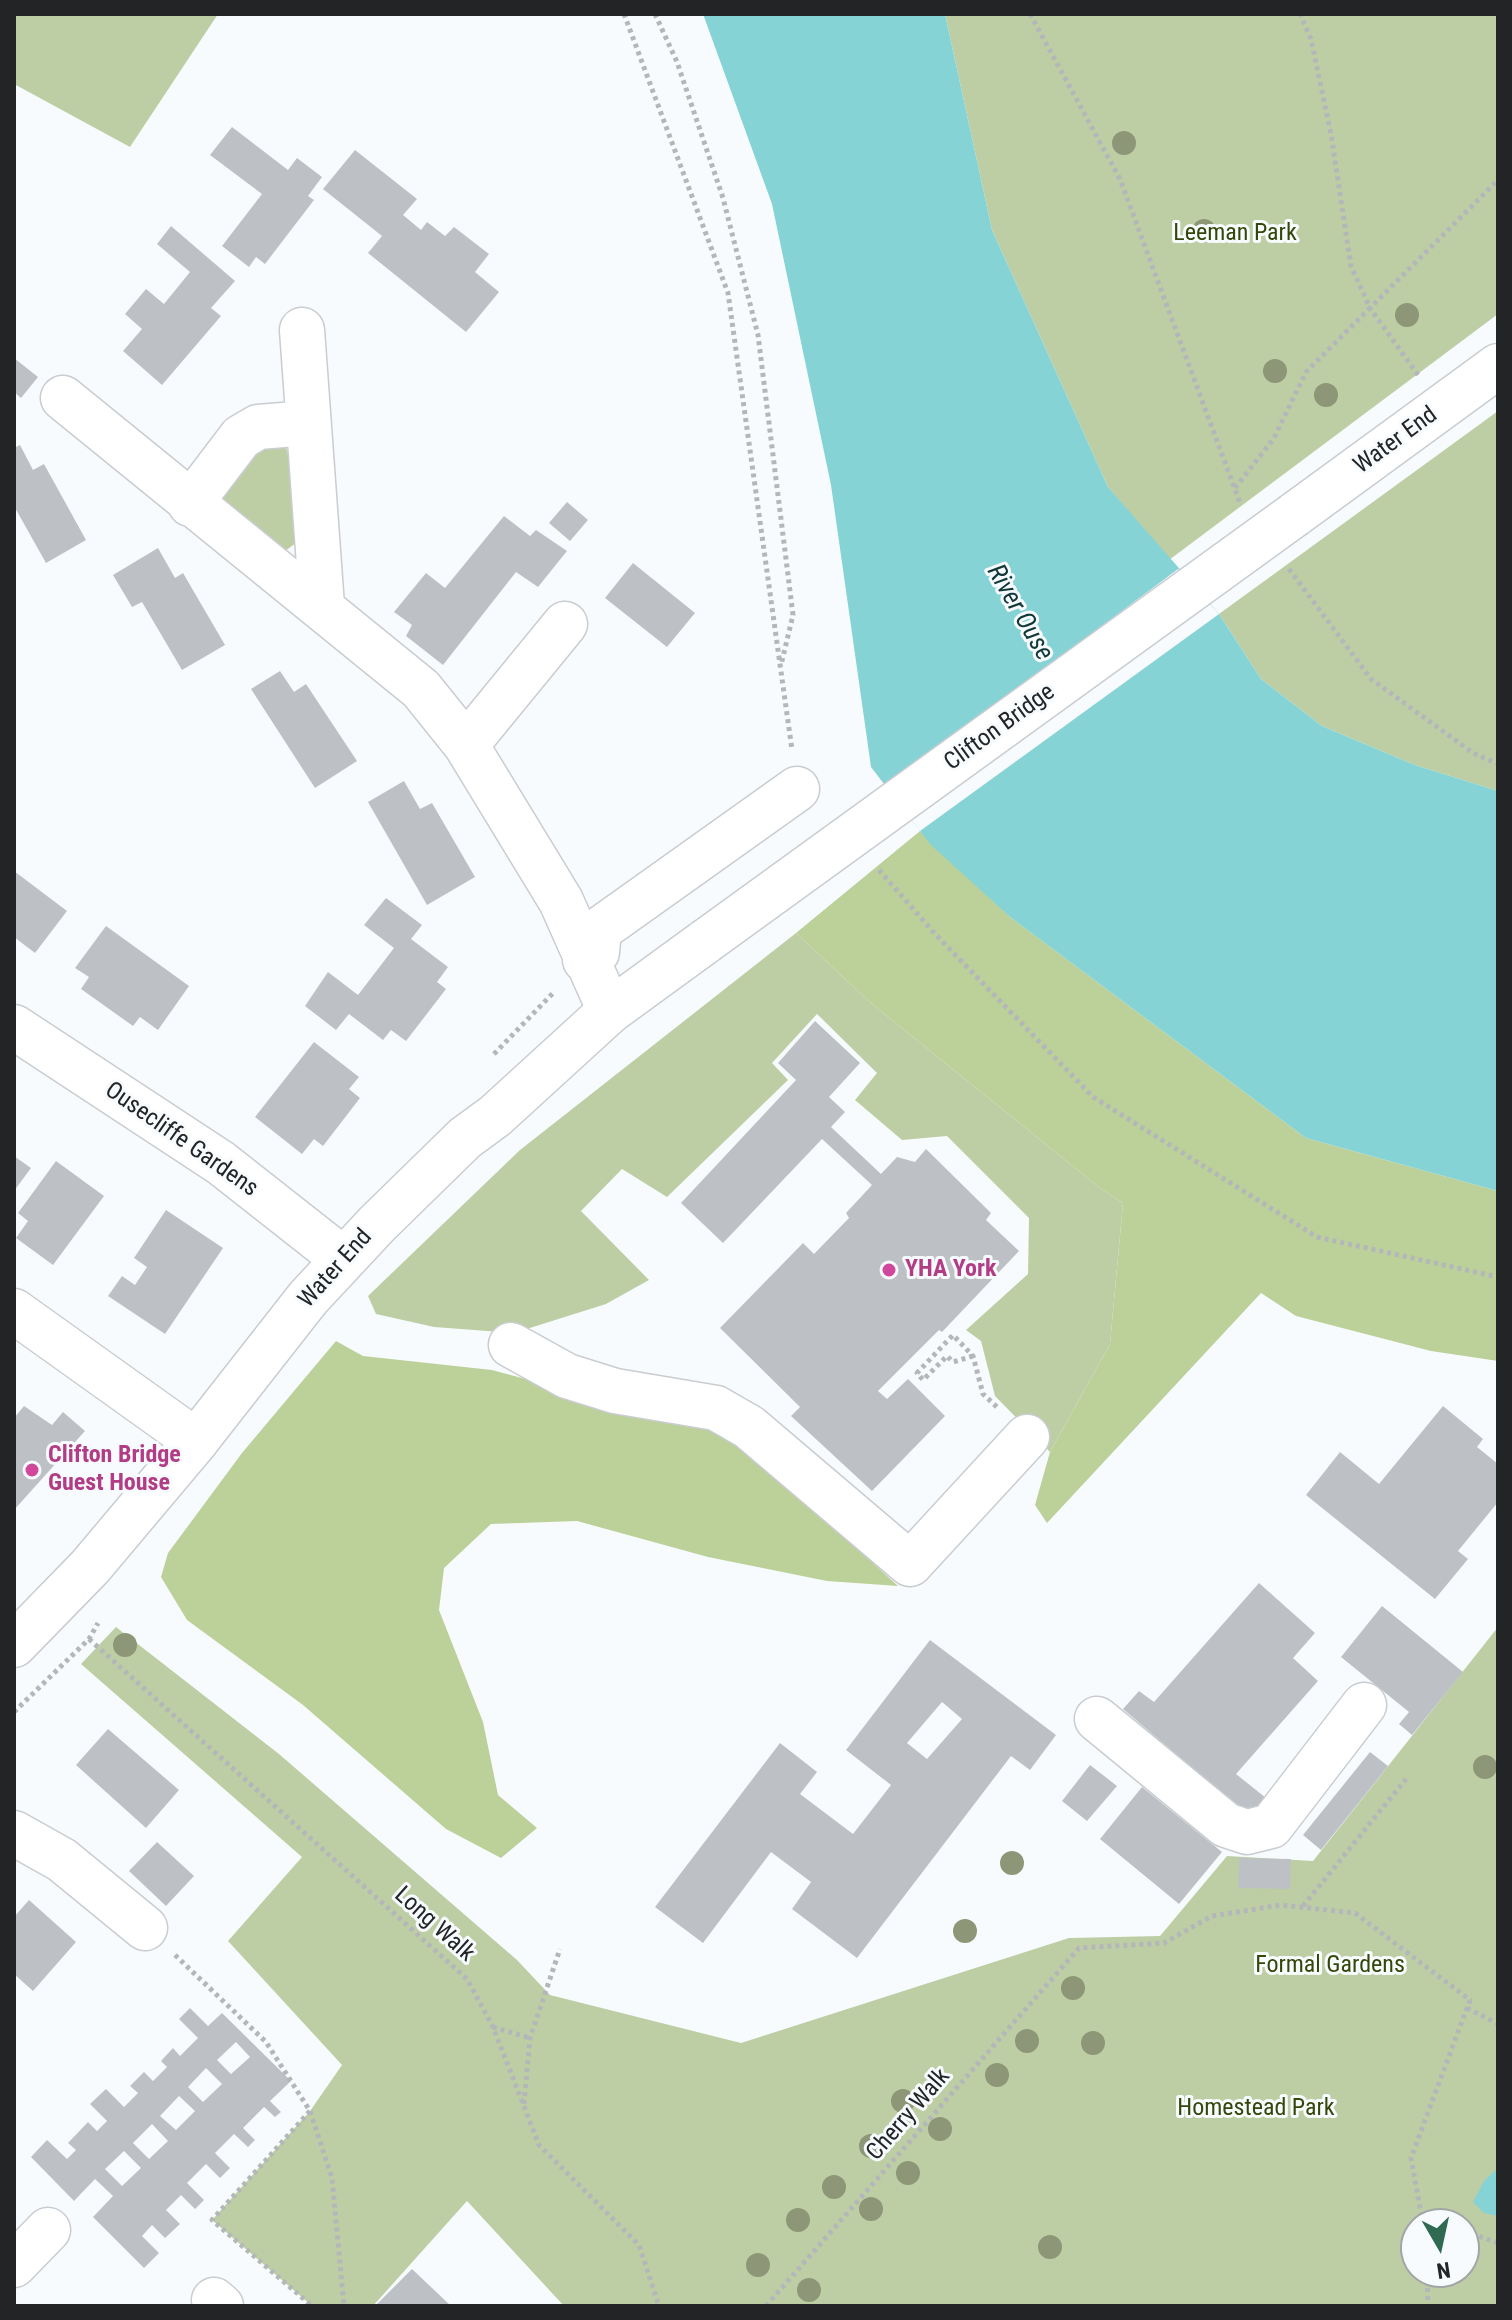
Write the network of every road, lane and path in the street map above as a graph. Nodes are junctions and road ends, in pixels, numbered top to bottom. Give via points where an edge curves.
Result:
1 (624, 14) edge
2 (655, 14) edge
3 (1030, 14) edge
4 (1300, 14) edge
5 (1498, 180) edge
6 (1370, 308) junction
7 (302, 330) dead end
8 (1498, 366) edge
9 (1421, 379) dead end
10 (63, 398) dead end
11 (308, 423) junction
12 (1234, 489) junction
13 (190, 504) junction
14 (1242, 506) dead end
15 (1294, 515) joint
16 (1287, 567) dead end
17 (322, 606) junction
18 (565, 624) dead end
19 (780, 668) junction
20 (466, 745) junction
21 (1498, 764) edge
22 (797, 789) joint
23 (911, 906) dead end
24 (706, 941) joint
25 (585, 960) junction
26 (610, 1011) junction
27 (14, 1027) edge
28 (485, 1064) dead end
29 (343, 1259) junction
30 (1498, 1277) edge
31 (14, 1311) edge
32 (511, 1345) dead end
33 (973, 1356) junction
34 (1027, 1437) joint
35 (196, 1441) junction
36 (89, 1639) dead end
37 (14, 1645) edge
38 (1364, 1705) dead end
39 (1097, 1719) dead end
40 (1406, 1779) dead end
41 (14, 1833) edge
42 (1303, 1906) junction
43 (145, 1928) joint
44 (560, 1949) dead end
45 (1467, 2008) junction
46 (1498, 2024) edge
47 (493, 2027) junction
48 (530, 2038) junction
49 (523, 2109) junction
50 (310, 2111) junction
51 (1420, 2208) edge
52 (48, 2230) dead end
53 (14, 2265) edge
54 (312, 2306) edge
55 (344, 2306) edge
56 (659, 2306) edge
57 (766, 2306) edge

1 - 19 path via 728,293
2 - 19 path via 723,198 758,335 793,615
3 - 12 path via 1120,179
4 - 6 path via 1311,39 1331,134 1351,266
5 - 6 path
6 - 9 path
6 - 12 path via 1306,372 1274,438
7 - 11 street
8 - 15 street, Water End
10 - 13 street
11 - 13 street via 258,427 241,437
11 - 17 street
12 - 14 path
13 - 17 street
15 - 24 street, Clifton Bridge, bridge
16 - 21 path via 1371,679 1473,753
17 - 20 street via 421,689
18 - 20 street
19 - 22 path
20 - 25 street via 561,901
22 - 25 street via 599,930 597,952
23 - 30 path via 1093,1097 1317,1237
24 - 26 street, Water End
25 - 26 street
25 - 28 path
26 - 29 street, Water End via 465,1138
27 - 29 street, Ousecliffe Gardens via 221,1163
29 - 35 street, Water End
31 - 35 street
32 - 34 street via 567,1376 615,1391 716,1408 749,1427 910,1564
33 - 33 path via 953,1335 917,1373 923,1380 947,1356 953,1362
33 - 34 path via 983,1394
35 - 37 street, Water End via 90,1567
36 - 47 path, Long Walk via 467,1979
38 - 39 street via 1271,1826 1247,1832 1226,1825
40 - 42 path
41 - 43 street via 62,1860
42 - 45 path via 1355,1913 1470,2000
42 - 57 path, Cherry Walk via 1212,1916 1164,1943 1079,1948
43 - 50 path via 266,2042
44 - 48 path
45 - 46 path
45 - 51 path via 1411,2158
47 - 48 path
47 - 49 path, Long Walk
48 - 49 path
49 - 56 path, Long Walk via 539,2145 639,2245
50 - 54 path via 212,2220
50 - 55 path via 332,2178
52 - 53 street

